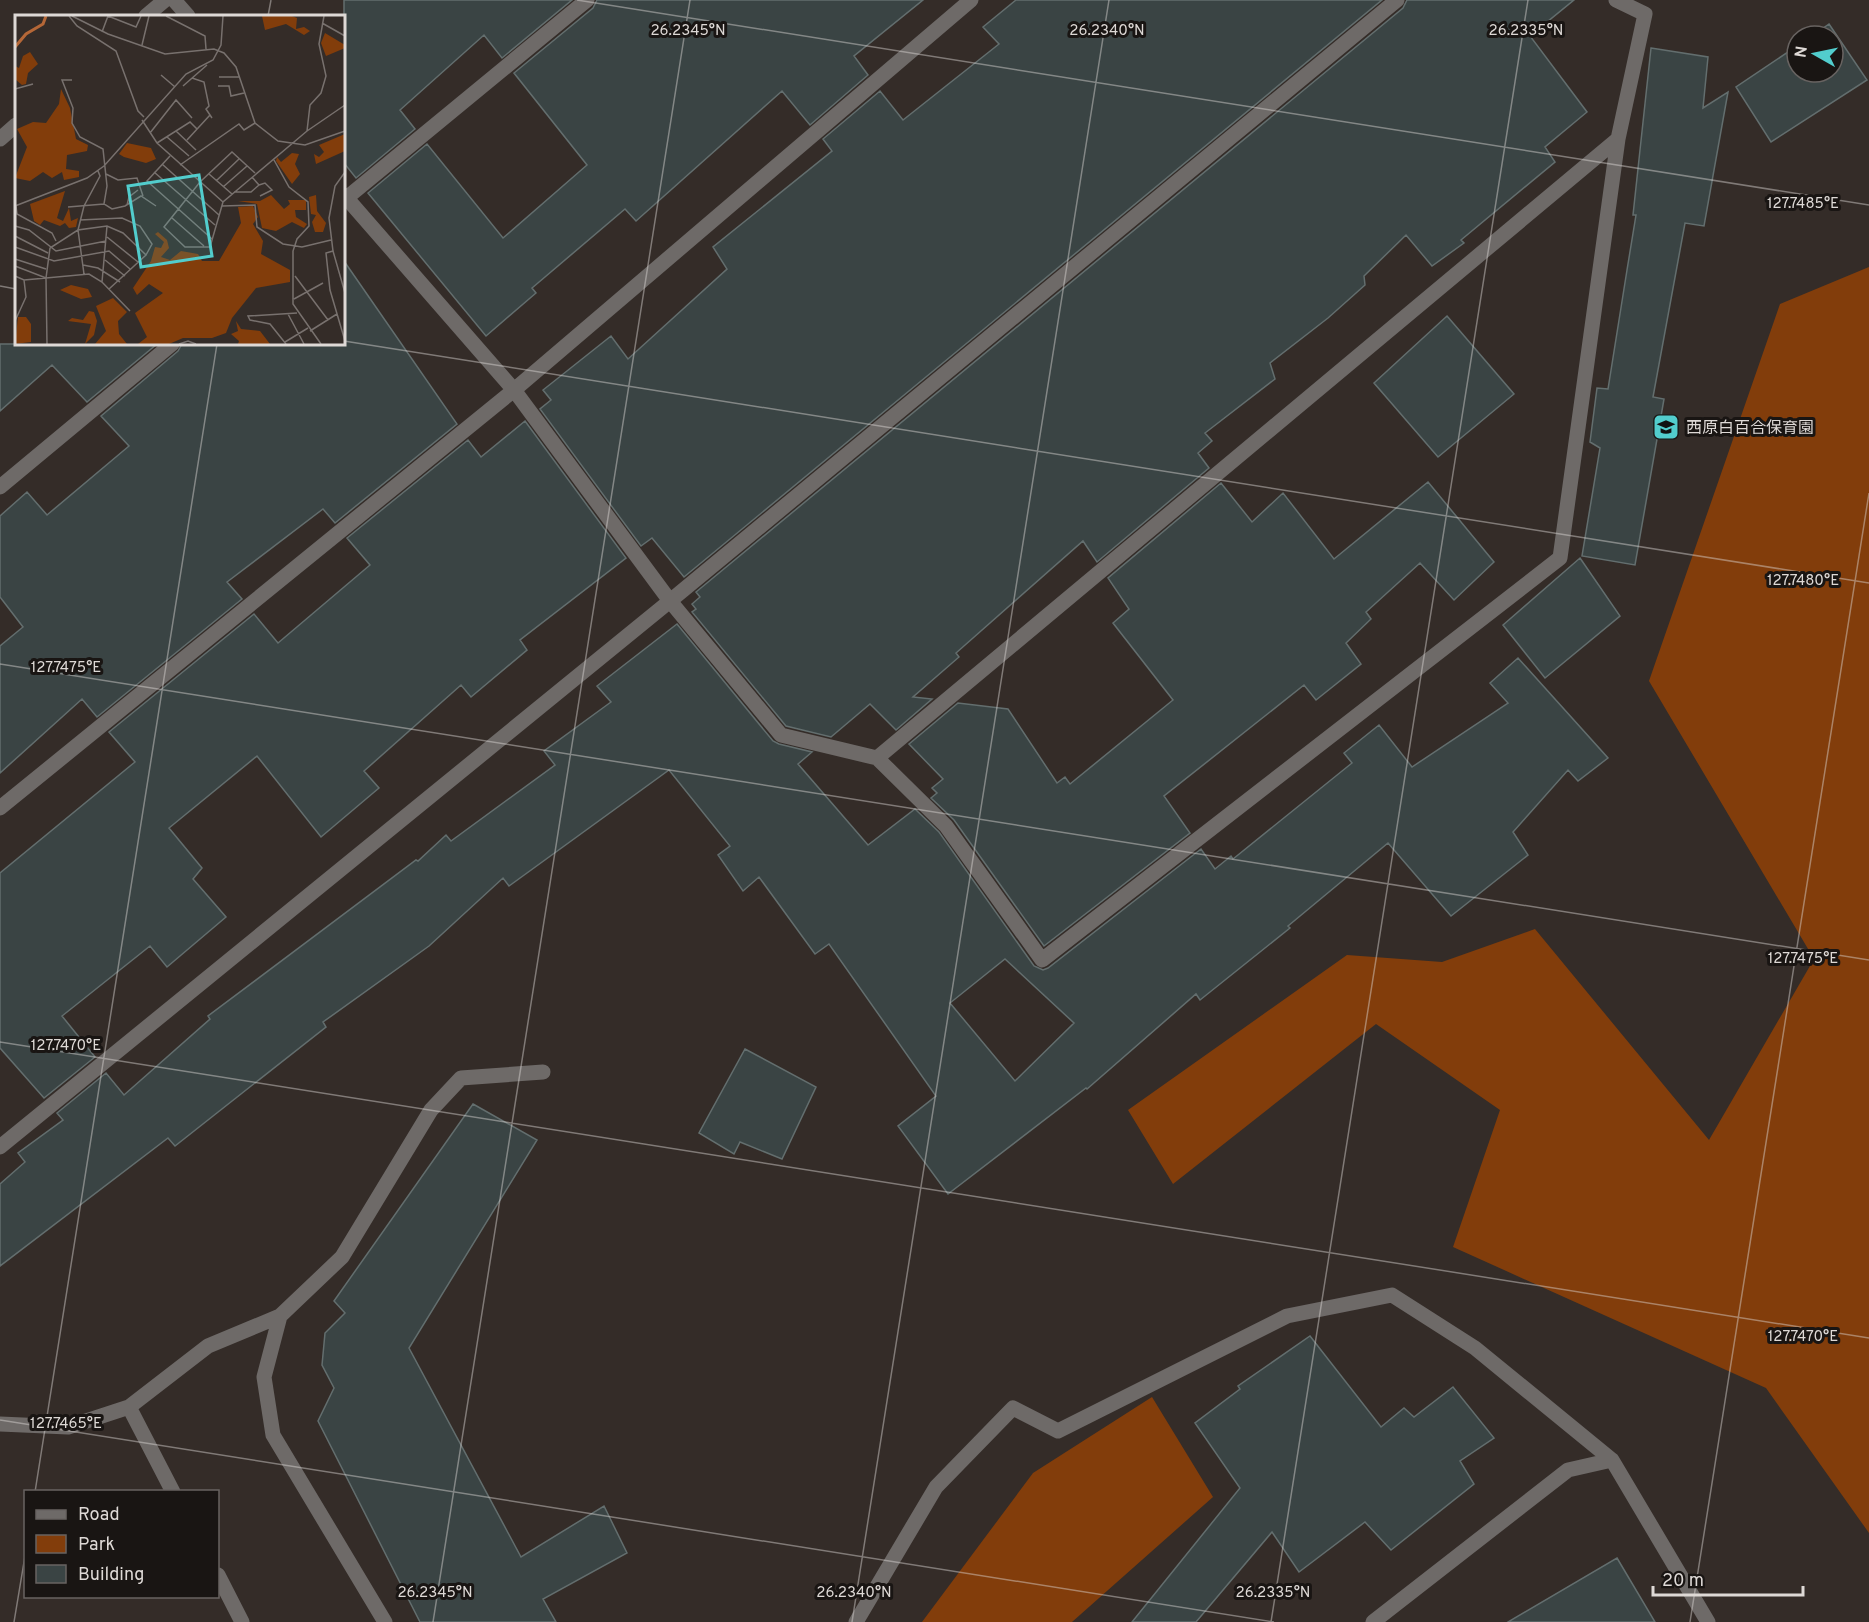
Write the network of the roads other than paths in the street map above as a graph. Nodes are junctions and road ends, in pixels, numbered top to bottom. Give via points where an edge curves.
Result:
1 (165, 0) edge
2 (174, 0) edge
3 (587, 0) edge
4 (971, 0) edge
5 (1397, 0) edge
6 (1616, 0) edge
7 (147, 15) edge
8 (187, 15) edge
9 (15, 126) edge
10 (0, 139) edge
11 (1618, 139) junction
12 (345, 196) edge
13 (345, 198) edge
14 (170, 345) edge
15 (514, 390) junction
16 (0, 487) edge
17 (670, 601) junction
18 (878, 758) junction
19 (0, 808) edge
20 (543, 1072) dead end
21 (0, 1147) edge
22 (280, 1316) junction
23 (129, 1407) junction
24 (0, 1424) edge
25 (1612, 1460) junction
26 (172, 1490) edge
27 (219, 1577) edge
28 (242, 1622) edge
29 (385, 1622) edge
30 (856, 1622) edge
31 (1373, 1622) edge
32 (1708, 1622) edge

1 - 7 street
2 - 8 street
3 - 12 street
4 - 15 street
5 - 17 street
6 - 11 street via 1645,14
9 - 10 street
11 - 18 street
11 - 18 street via 1560,558 1042,960 946,826
13 - 15 street
14 - 16 street
15 - 17 street
15 - 19 street
17 - 18 street via 781,735
17 - 21 street
20 - 22 street via 461,1078 431,1110 342,1257
22 - 23 street via 208,1347
22 - 29 street via 264,1377 273,1435
23 - 24 street via 68,1427
23 - 26 street
25 - 30 street via 1475,1348 1392,1295 1287,1316 1058,1431 1013,1408 936,1487
25 - 31 street via 1568,1470
25 - 32 street
27 - 28 street

